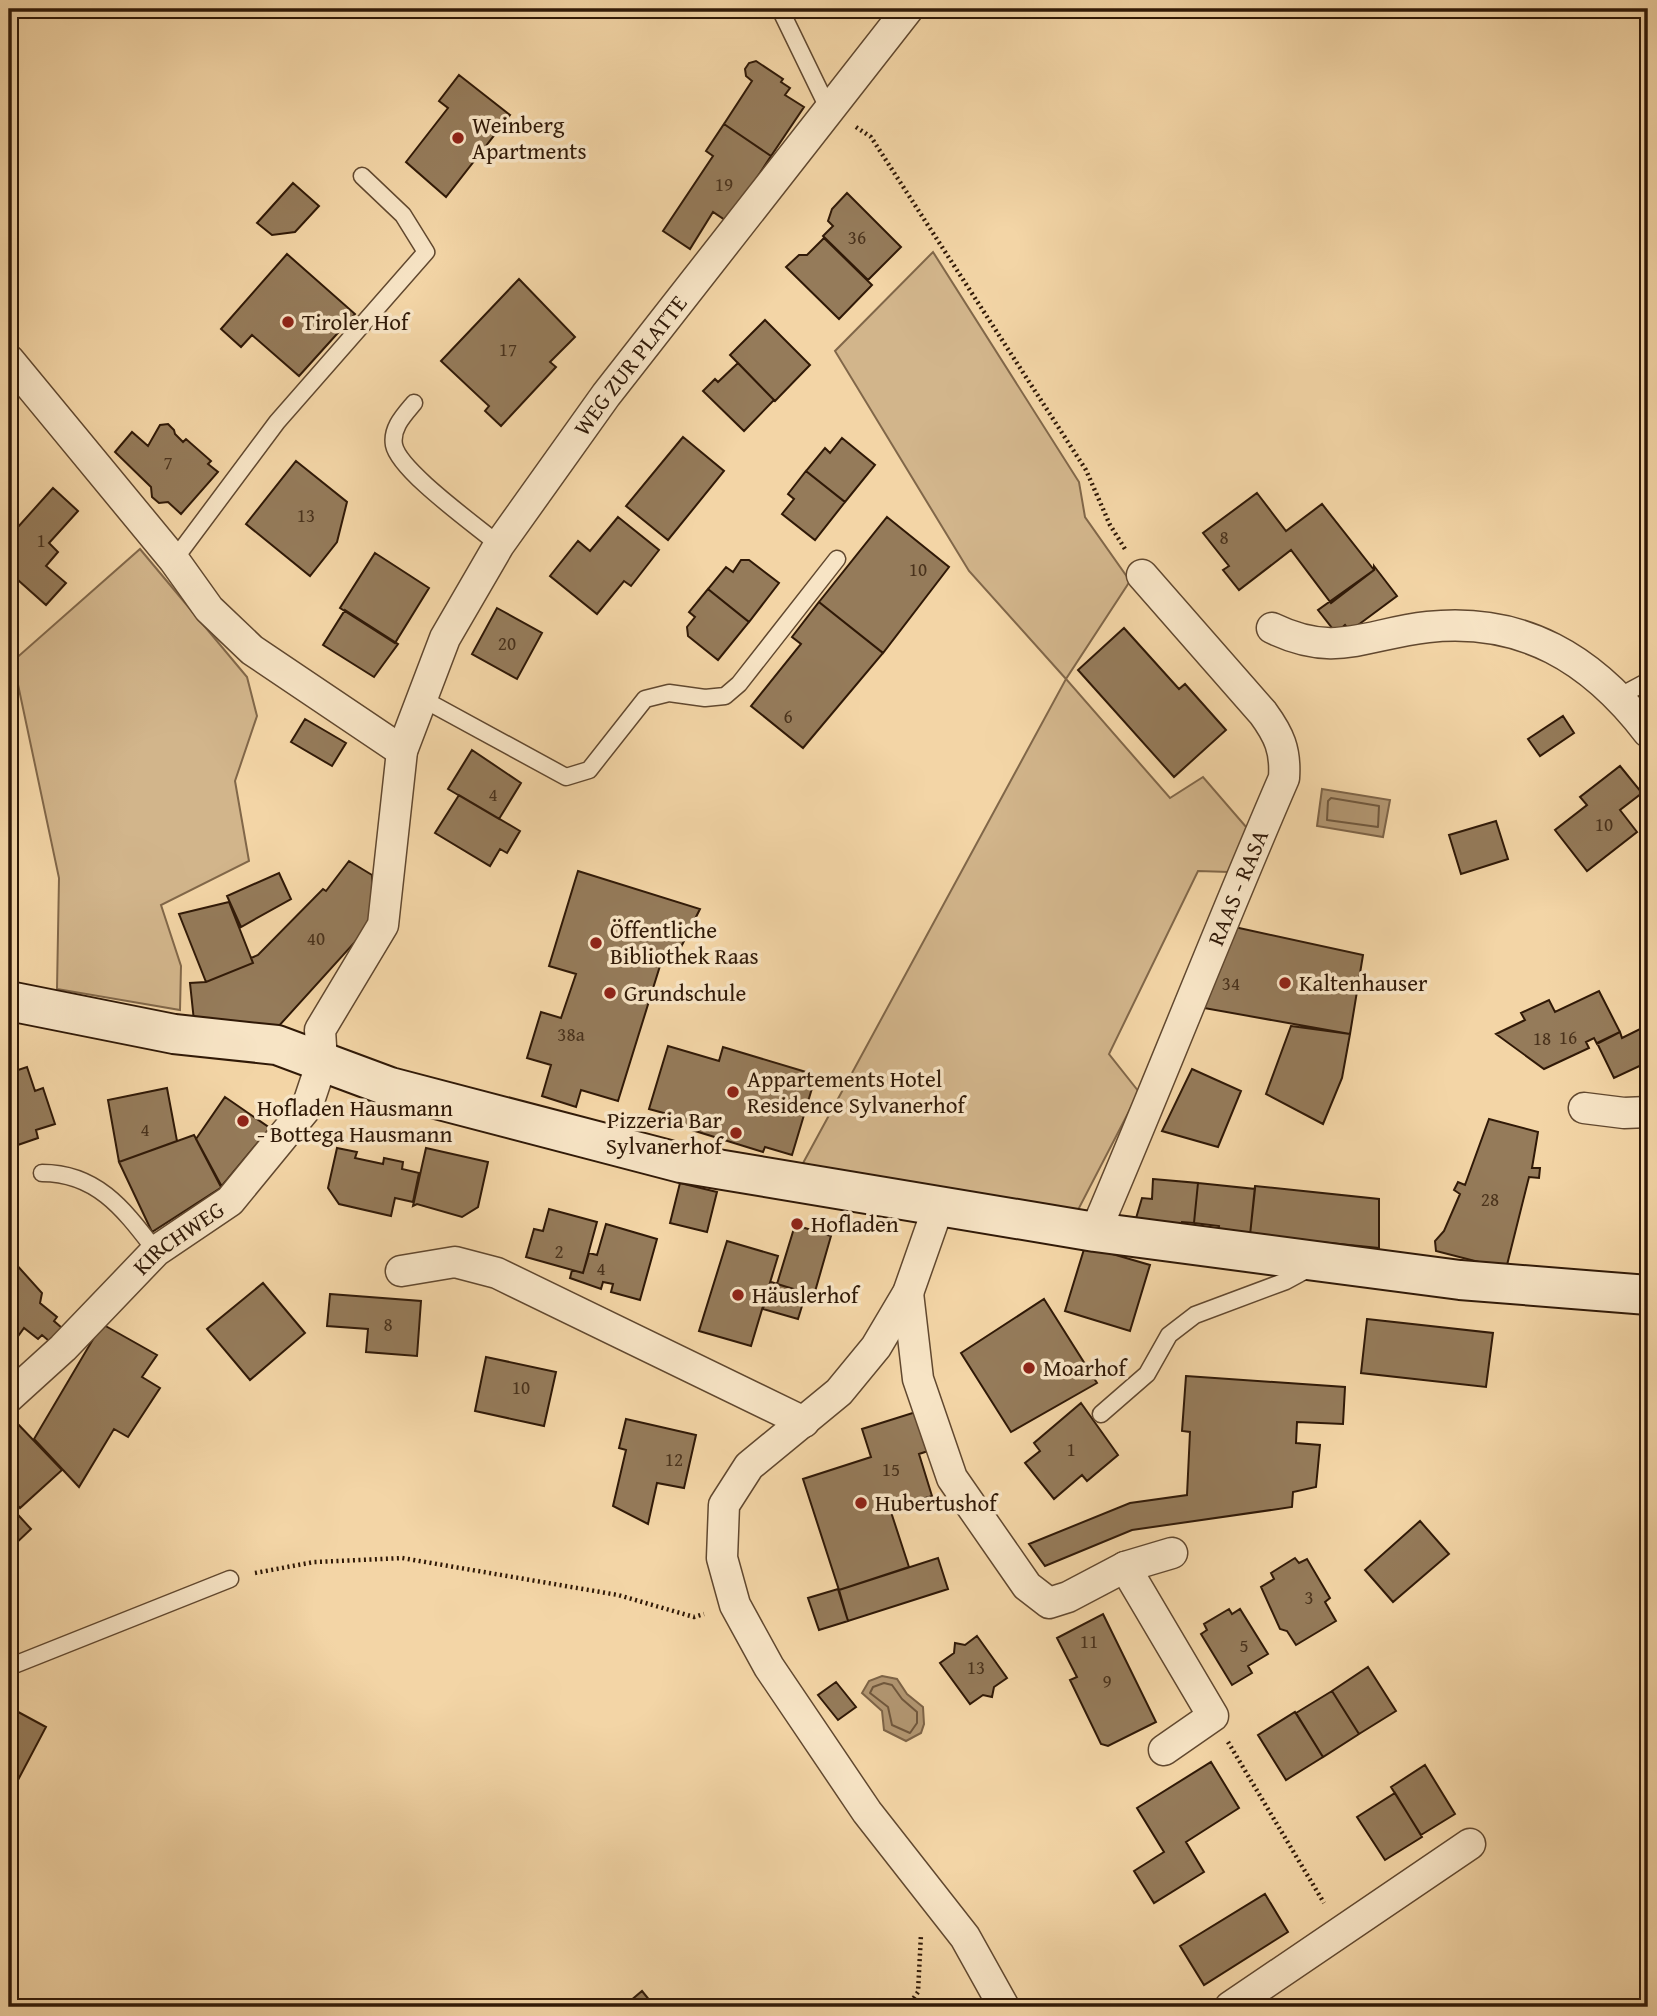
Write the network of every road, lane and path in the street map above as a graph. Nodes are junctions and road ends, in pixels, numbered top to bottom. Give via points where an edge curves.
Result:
1 (780, 9) edge
2 (908, 9) edge
3 (829, 110) junction
4 (362, 176) dead end
5 (9, 360) edge
6 (414, 403) dead end
7 (499, 545) junction
8 (837, 559) dead end
9 (174, 560) junction
10 (1142, 575) joint
11 (1272, 628) dead end
12 (1648, 681) edge
13 (1620, 696) junction
14 (421, 698) junction
15 (1648, 732) edge
16 (401, 751) junction
17 (9, 1001) edge
18 (322, 1062) junction
19 (1584, 1108) dead end
20 (1648, 1112) edge
21 (43, 1173) dead end
22 (939, 1205) junction
23 (1095, 1232) junction
24 (156, 1251) junction
25 (1321, 1261) junction
26 (401, 1271) dead end
27 (908, 1293) junction
28 (1648, 1295) edge
29 (9, 1397) edge
30 (1101, 1414) dead end
31 (804, 1422) junction
32 (1172, 1553) dead end
33 (1125, 1567) junction
34 (230, 1578) joint
35 (735, 1605) junction
36 (9, 1667) edge
37 (1213, 1716) junction
38 (1164, 1750) dead end
39 (1470, 1844) dead end
40 (924, 1884) junction
41 (1341, 1931) junction
42 (907, 2007) edge
43 (1004, 2007) edge
44 (1230, 2007) edge

1 - 3 lane
2 - 3 street, WEG ZUR PLATTE
3 - 7 street, WEG ZUR PLATTE via 606,395
3 - 10 path via 871,137 1086,470 1110,525
4 - 9 lane via 403,215 426,252 277,422
5 - 9 street
6 - 7 lane via 397,424 394,445 406,468
7 - 14 street, WEG ZUR PLATTE via 445,638
8 - 14 lane via 725,696 669,693 645,699 589,770 566,777
9 - 16 street via 209,610 252,650
10 - 23 street, RAAS - RASA via 1263,713 1286,756 1284,778
11 - 13 street via 1300,641 1343,644 1429,627 1500,629 1534,638
12 - 13 lane
13 - 15 street
14 - 16 street, WEG ZUR PLATTE
16 - 18 street, WEG ZUR PLATTE via 383,925 320,1030
17 - 18 street via 174,1034 277,1045
18 - 22 street via 390,1087 681,1163
18 - 24 street, KIRCHWEG via 307,1107 247,1181 230,1200
19 - 20 street
21 - 24 lane via 88,1181 118,1202
22 - 23 street
22 - 27 street
23 - 25 street
24 - 29 street, KIRCHWEG
25 - 28 street via 1460,1280
25 - 30 lane via 1286,1281 1195,1315 1169,1335 1147,1374
26 - 31 street via 455,1262 497,1273
27 - 31 street via 876,1347 839,1392
27 - 33 street via 918,1379 952,1478 1027,1586 1049,1602
31 - 35 street via 749,1466 724,1505 722,1558
32 - 33 street
33 - 37 street
34 - 35 path via 314,1562 402,1558 618,1595 694,1617
34 - 36 lane
35 - 40 street via 769,1667 867,1812
37 - 38 street
37 - 41 path
39 - 41 street
40 - 42 path via 918,1992
40 - 43 street via 965,1937
41 - 44 street

